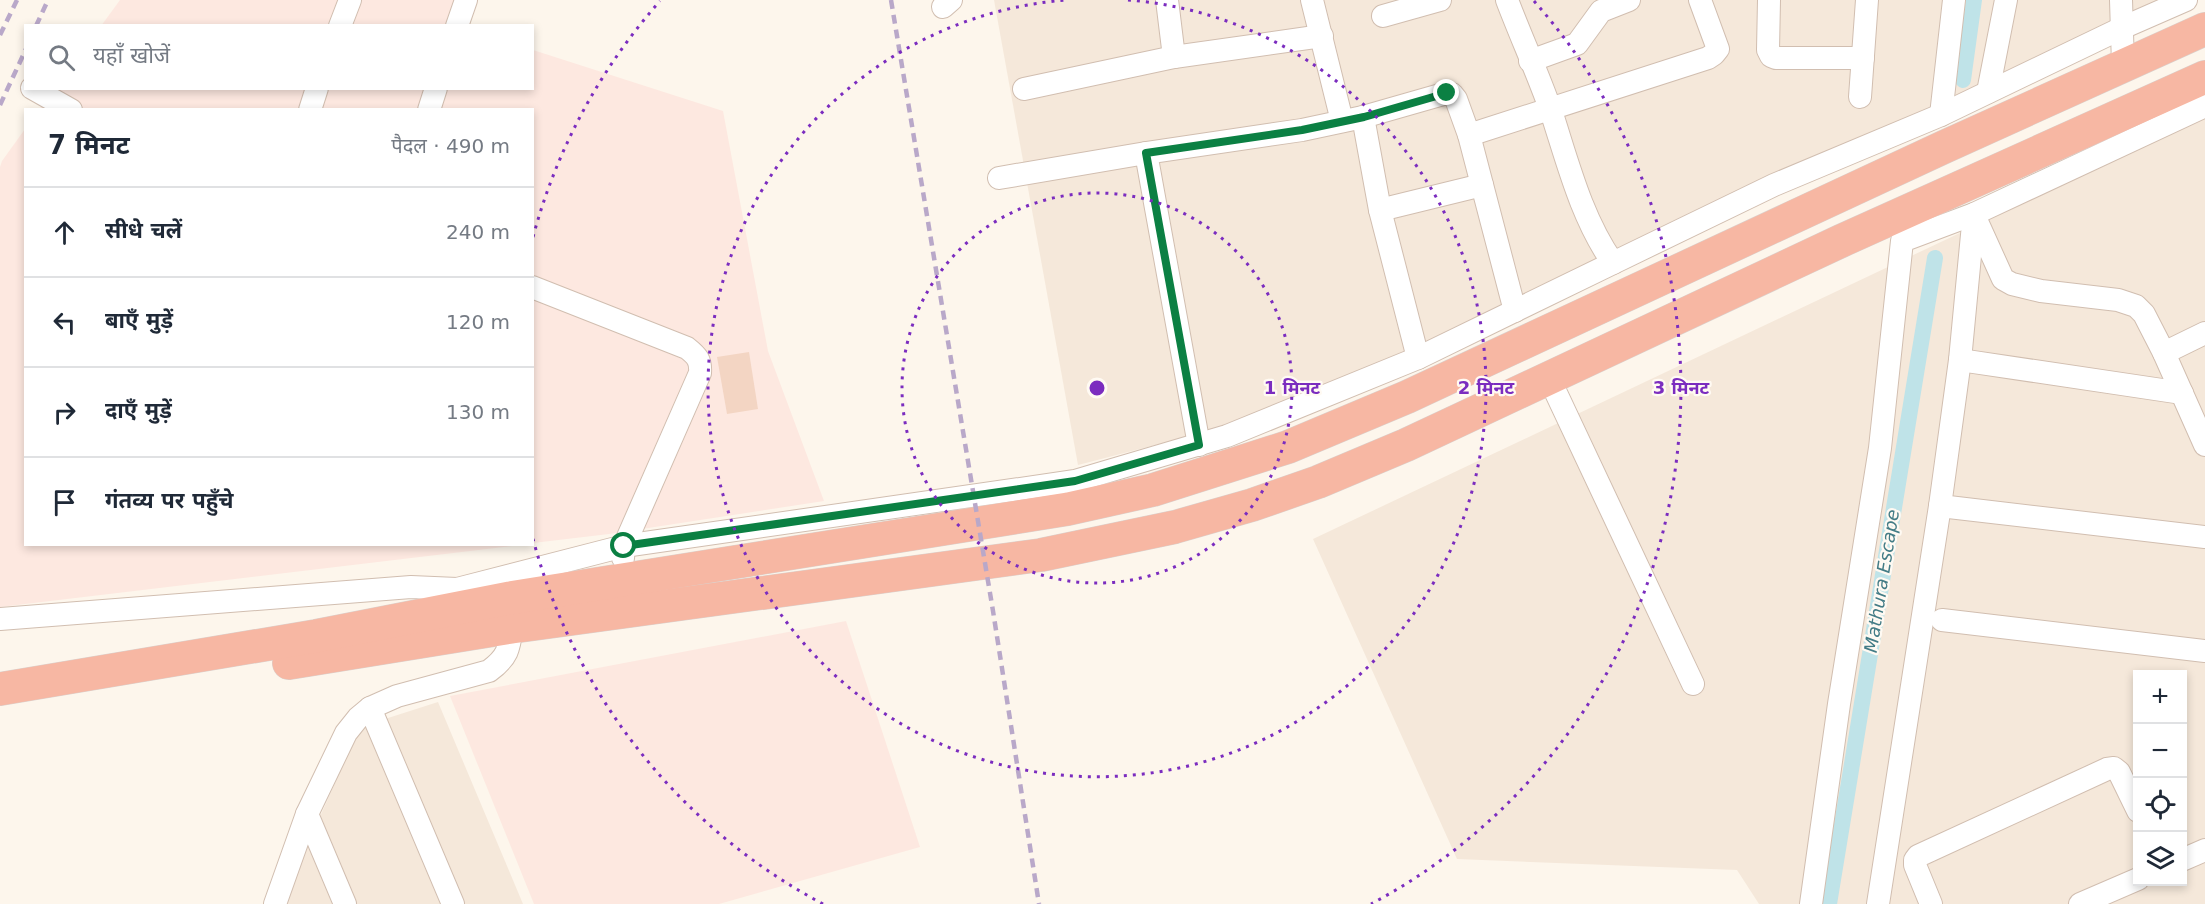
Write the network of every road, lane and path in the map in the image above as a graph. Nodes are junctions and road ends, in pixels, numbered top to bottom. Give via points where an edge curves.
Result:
1 (350, 0) edge
2 (466, 0) edge
3 (1167, 0) edge
4 (1312, 0) edge
5 (1440, 0) edge
6 (1507, 0) edge
7 (1629, 0) edge
8 (1700, 0) edge
9 (1769, 0) edge
10 (1868, 0) edge
11 (1954, 0) edge
12 (2006, 0) edge
13 (2121, 0) edge
14 (2186, 0) edge
15 (1383, 16) dead end
16 (341, 24) edge
17 (458, 24) edge
18 (2122, 28) junction
19 (2205, 29) edge
20 (1322, 36) junction
21 (1174, 57) junction
22 (1863, 58) junction
23 (1530, 61) junction
24 (2123, 65) junction
25 (2205, 77) edge
26 (1023, 89) dead end
27 (36, 90) edge
28 (316, 90) edge
29 (435, 90) edge
30 (1988, 92) junction
31 (1860, 97) dead end
32 (2205, 106) edge
33 (67, 108) edge
34 (311, 108) edge
35 (430, 108) edge
36 (1550, 108) junction
37 (1941, 116) junction
38 (1353, 119) junction
39 (1469, 135) junction
40 (1146, 153) junction
41 (999, 178) dead end
42 (1482, 185) junction
43 (1380, 210) junction
44 (1974, 214) junction
45 (1614, 262) junction
46 (534, 288) edge
47 (1515, 310) junction
48 (2205, 333) edge
49 (2164, 353) junction
50 (1418, 358) junction
51 (1960, 360) junction
52 (1549, 378) junction
53 (2182, 393) junction
54 (1199, 445) junction
55 (2205, 445) edge
56 (1941, 506) junction
57 (2205, 537) edge
58 (624, 546) junction
59 (620, 580) junction
60 (0, 619) edge
61 (1942, 620) dead end
62 (512, 627) junction
63 (316, 647) junction
64 (2205, 651) edge
65 (1693, 684) dead end
66 (0, 689) edge
67 (0, 708) edge
68 (370, 708) junction
69 (2133, 801) edge
70 (307, 814) junction
71 (2205, 850) edge
72 (2187, 858) edge
73 (2133, 881) edge
74 (275, 904) edge
75 (345, 904) edge
76 (453, 904) edge
77 (1811, 904) edge
78 (1878, 904) edge
79 (1931, 904) edge
80 (2080, 904) edge

1 - 16 street
2 - 17 street
3 - 21 street
4 - 20 street
5 - 15 street
6 - 23 street
7 - 23 street via 1601,11 1577,44
8 - 36 street via 1718,49 1714,54
9 - 22 street via 1771,56
10 - 22 street
11 - 37 street
12 - 30 street
13 - 18 street
14 - 18 street
18 - 24 street
18 - 30 street
19 - 24 highway
20 - 21 street
20 - 38 street
21 - 26 street
22 - 31 street
23 - 36 street
24 - 59 highway via 1407,397 1288,447 1154,490 1068,508
25 - 52 highway
27 - 33 street
28 - 34 street
29 - 35 street
30 - 37 street
32 - 44 street
36 - 39 street
36 - 45 street via 1577,193 1603,248
37 - 45 street via 1774,185
38 - 39 street via 1452,93
38 - 40 street
38 - 43 street
39 - 42 street
40 - 41 street
40 - 54 street
42 - 43 street
42 - 47 street
43 - 50 street
44 - 49 street via 2003,279 2041,291 2129,302 2144,314
44 - 51 street
44 - 77 street via 1902,241 1880,448
45 - 47 street
46 - 58 street via 687,348 701,363
47 - 50 street
48 - 49 street
49 - 53 street
50 - 54 street
51 - 53 street
51 - 56 street
52 - 62 highway via 1318,482 1175,527 1041,555
52 - 65 street
53 - 55 street
54 - 58 street via 1075,481
56 - 57 street
56 - 78 street
58 - 59 street
58 - 60 street via 457,589 411,587
59 - 63 highway via 510,598
61 - 64 street
62 - 63 highway
62 - 68 street via 508,651 489,670 397,696
63 - 66 highway
63 - 67 highway
68 - 70 street via 346,733
68 - 76 street
69 - 79 street via 2119,772 2108,769 1918,856 1915,865
70 - 74 street
70 - 75 street
71 - 72 street
73 - 80 street

